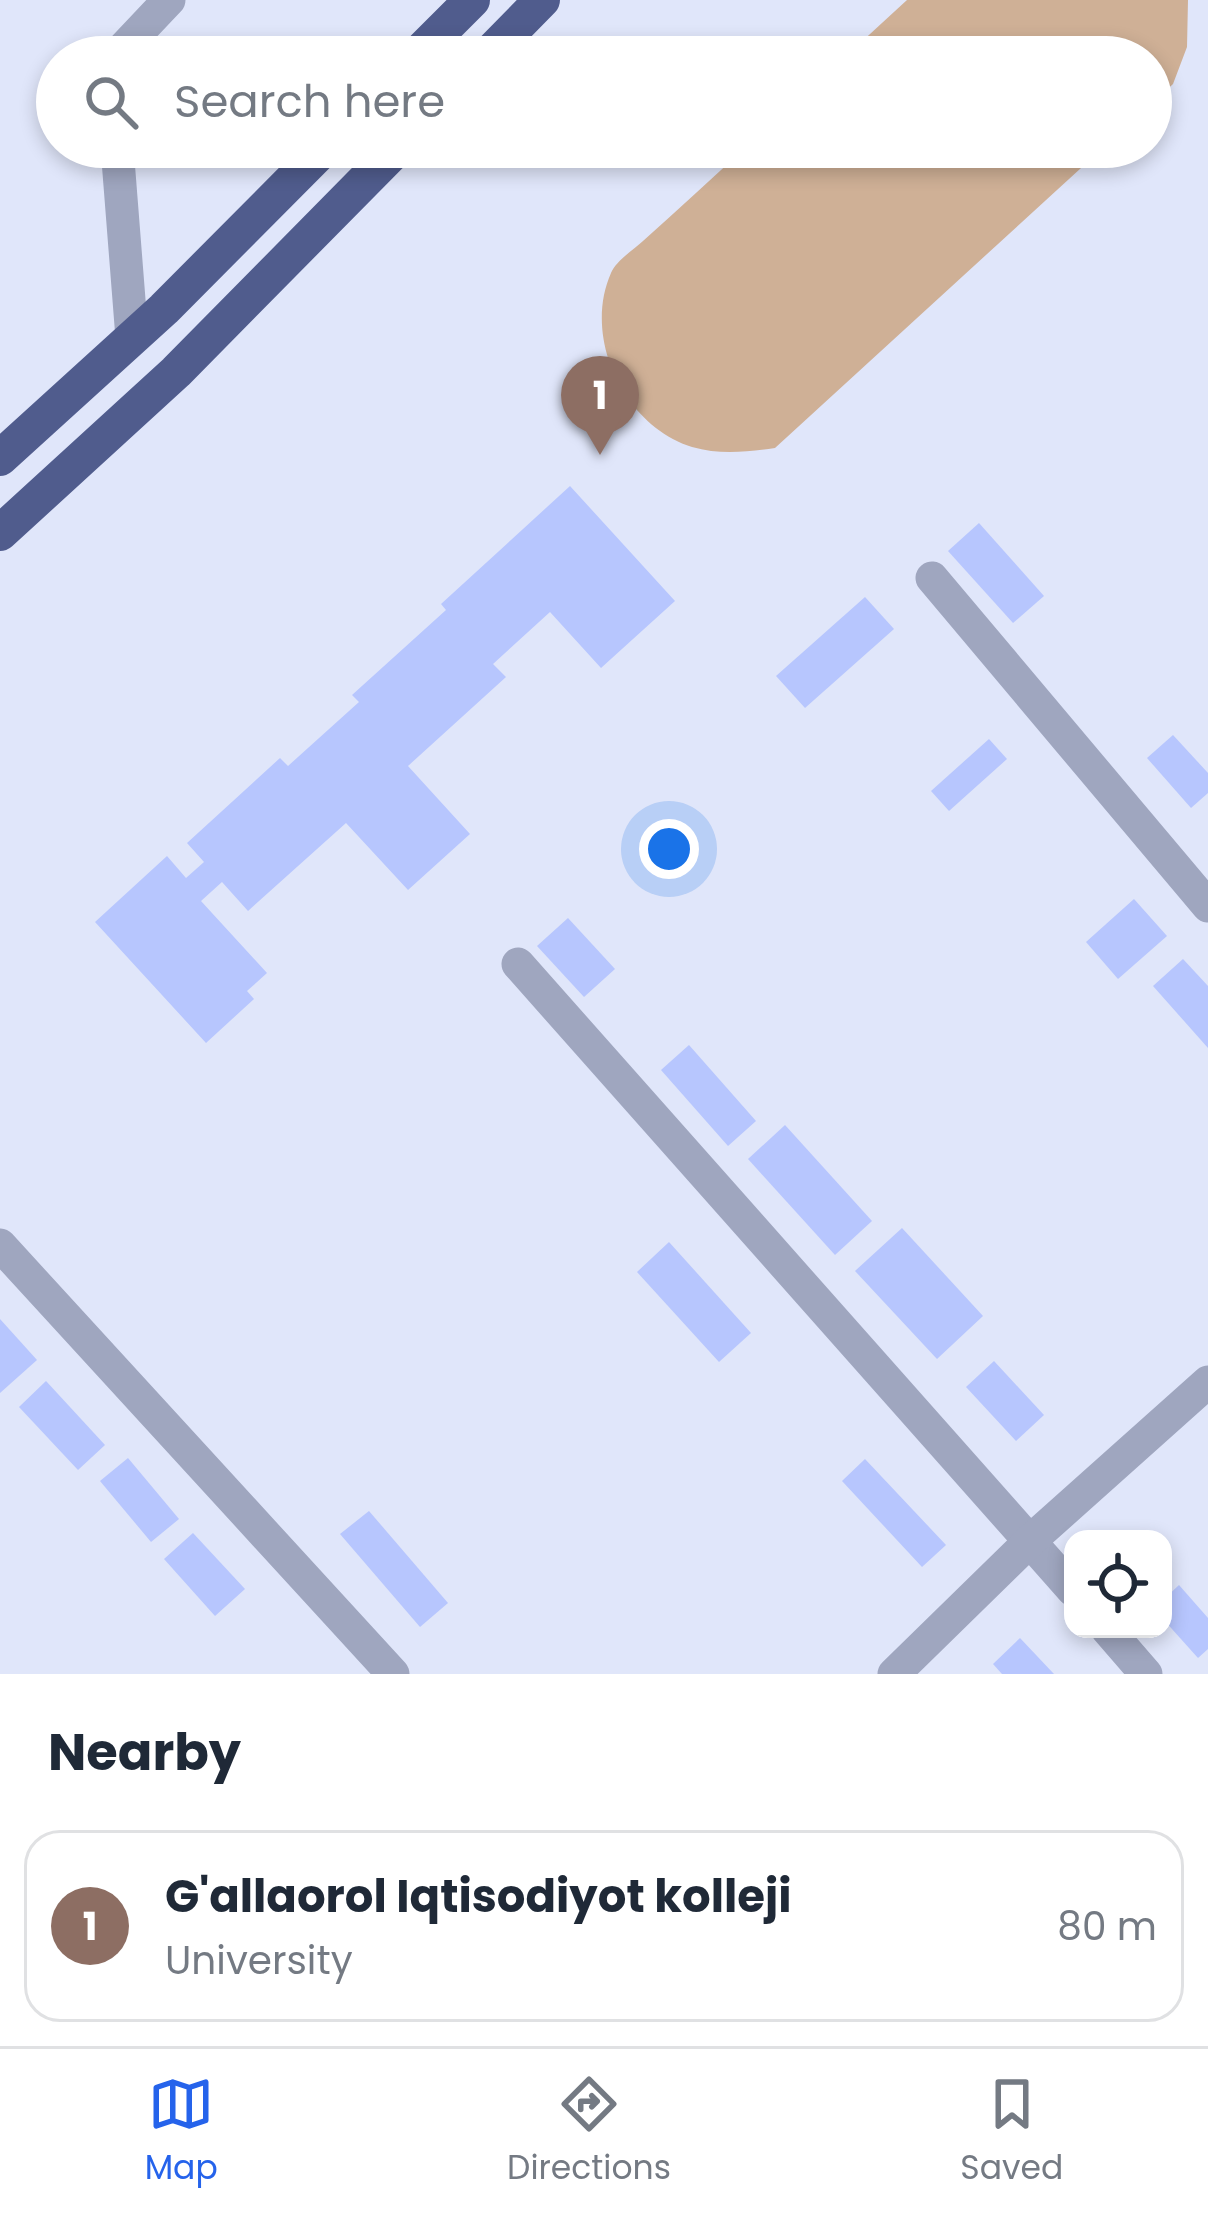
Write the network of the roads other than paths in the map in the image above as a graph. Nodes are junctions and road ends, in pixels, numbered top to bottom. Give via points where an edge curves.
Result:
1 (169, 0) edge
2 (472, 0) edge
3 (542, 0) edge
4 (135, 36) edge
5 (436, 36) edge
6 (507, 36) edge
7 (119, 168) edge
8 (304, 168) edge
9 (377, 168) edge
10 (132, 338) junction
11 (0, 458) edge
12 (0, 533) edge
13 (932, 578) dead end
14 (1208, 905) edge
15 (518, 964) dead end
16 (0, 1245) edge
17 (1208, 1382) edge
18 (1030, 1541) junction
19 (1064, 1580) edge
20 (1115, 1638) edge
21 (393, 1674) edge
22 (894, 1674) edge
23 (1147, 1674) edge

1 - 4 street
2 - 5 highway
3 - 6 highway
7 - 10 street
8 - 10 highway
9 - 12 highway via 176,372
10 - 11 highway
13 - 14 street
15 - 18 street
16 - 21 street
17 - 18 street
18 - 19 street
18 - 22 street
20 - 23 street

